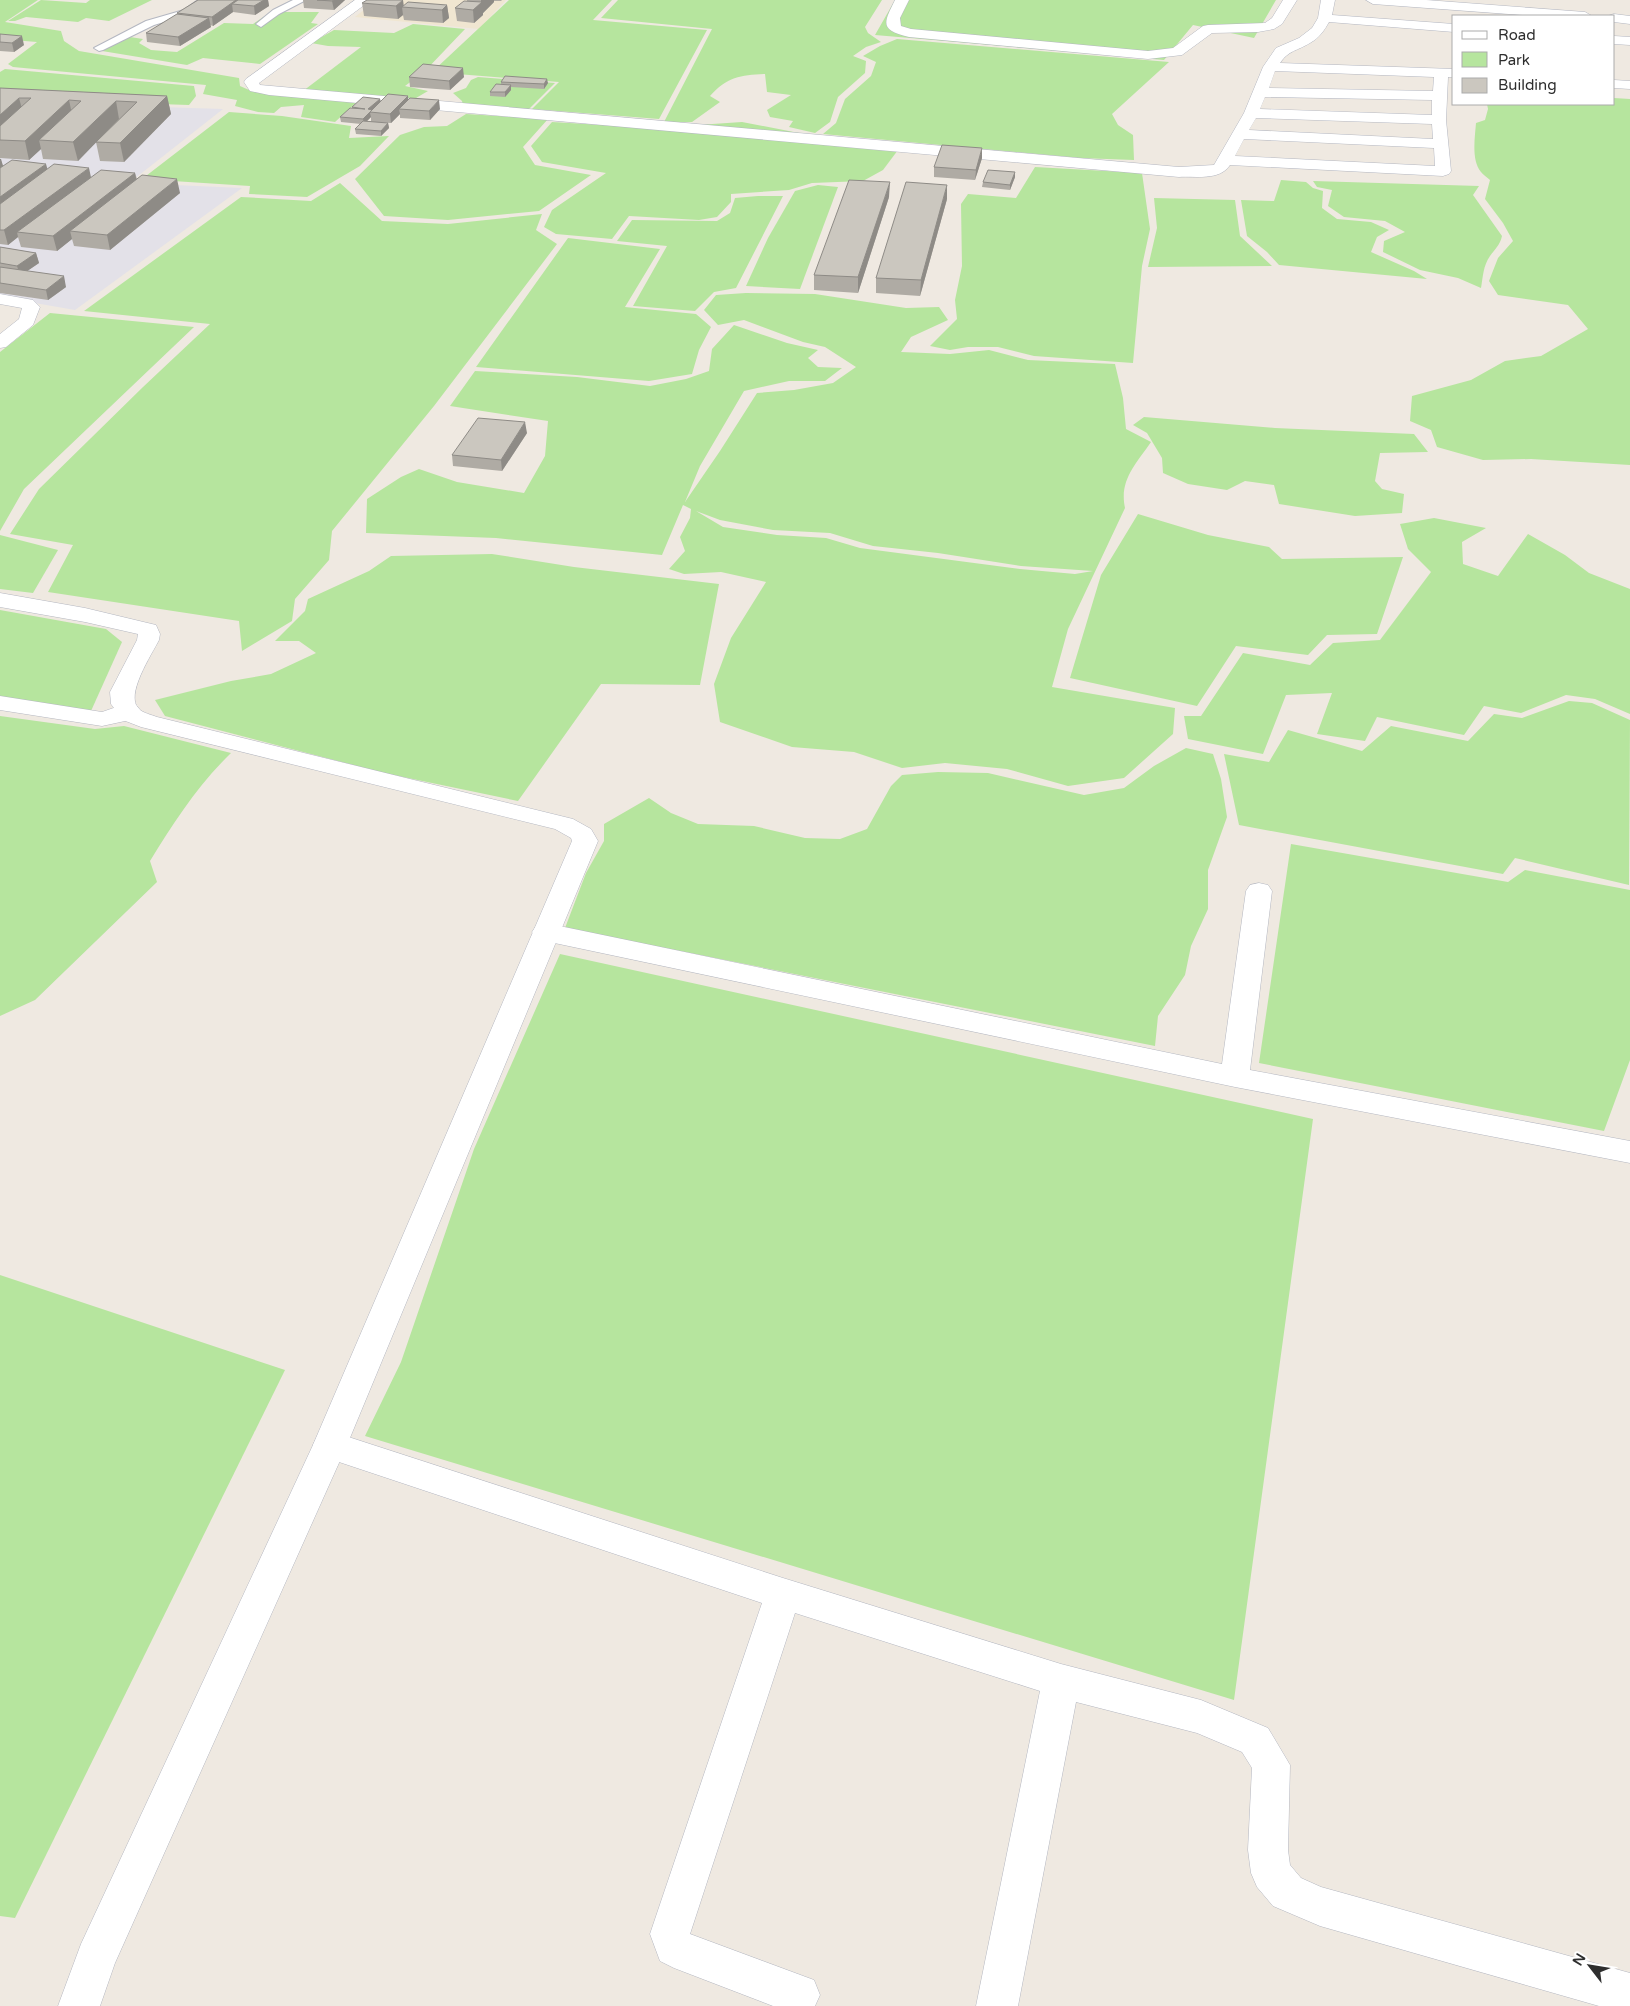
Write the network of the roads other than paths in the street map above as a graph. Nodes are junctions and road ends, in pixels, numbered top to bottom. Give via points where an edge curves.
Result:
1 (205, 0) edge
2 (301, 0) edge
3 (364, 0) edge
4 (902, 0) edge
5 (1290, 0) edge
6 (1328, 0) edge
7 (1373, 0) edge
8 (1572, 15) edge
9 (1325, 18) junction
10 (1615, 18) edge
11 (1630, 20) edge
12 (261, 24) dead end
13 (1452, 28) edge
14 (1615, 40) edge
15 (1630, 41) edge
16 (99, 48) dead end
17 (1270, 67) junction
18 (1447, 72) edge
19 (1615, 84) edge
20 (1630, 85) edge
21 (1259, 92) junction
22 (1439, 96) junction
23 (1251, 113) junction
24 (1440, 120) junction
25 (1239, 134) junction
26 (1440, 144) junction
27 (1223, 160) junction
28 (0, 299) edge
29 (0, 342) edge
30 (0, 600) edge
31 (0, 703) edge
32 (128, 710) junction
33 (1259, 891) dead end
34 (545, 932) junction
35 (1234, 1078) junction
36 (1630, 1152) edge
37 (330, 1445) junction
38 (783, 1594) junction
39 (1062, 1681) junction
40 (1630, 1994) edge
41 (800, 1995) dead end
42 (79, 2006) edge
43 (997, 2006) edge

1 - 16 lane via 187,12 150,23
2 - 12 lane via 276,12
3 - 27 street via 251,82 255,88 1179,172 1213,171 1220,168
4 - 5 street via 893,18 894,28 909,33 1148,55 1177,52 1208,29 1269,26 1277,21
6 - 9 street
7 - 8 street
9 - 13 street
9 - 17 street via 1317,31 1304,41 1281,51
10 - 11 street
14 - 15 street
17 - 18 street
17 - 21 street
18 - 22 street
19 - 20 street
21 - 22 street
21 - 23 street
22 - 24 street
23 - 24 street
23 - 25 street
24 - 26 street
25 - 26 street
25 - 27 street
26 - 27 street via 1443,171
28 - 29 street via 27,304 31,308 27,321
30 - 32 street via 148,630 148,640 122,692 123,704
31 - 32 street via 102,719
32 - 34 street via 131,715 149,722 576,829 585,841
33 - 35 street
34 - 35 street
34 - 37 street
35 - 36 street
37 - 38 street
37 - 42 street via 96,1958
38 - 39 street
38 - 41 street via 670,1934 674,1946 688,1954
39 - 40 street via 1201,1717 1255,1740 1271,1765 1268,1850 1271,1873 1287,1892 1320,1906
39 - 43 street

